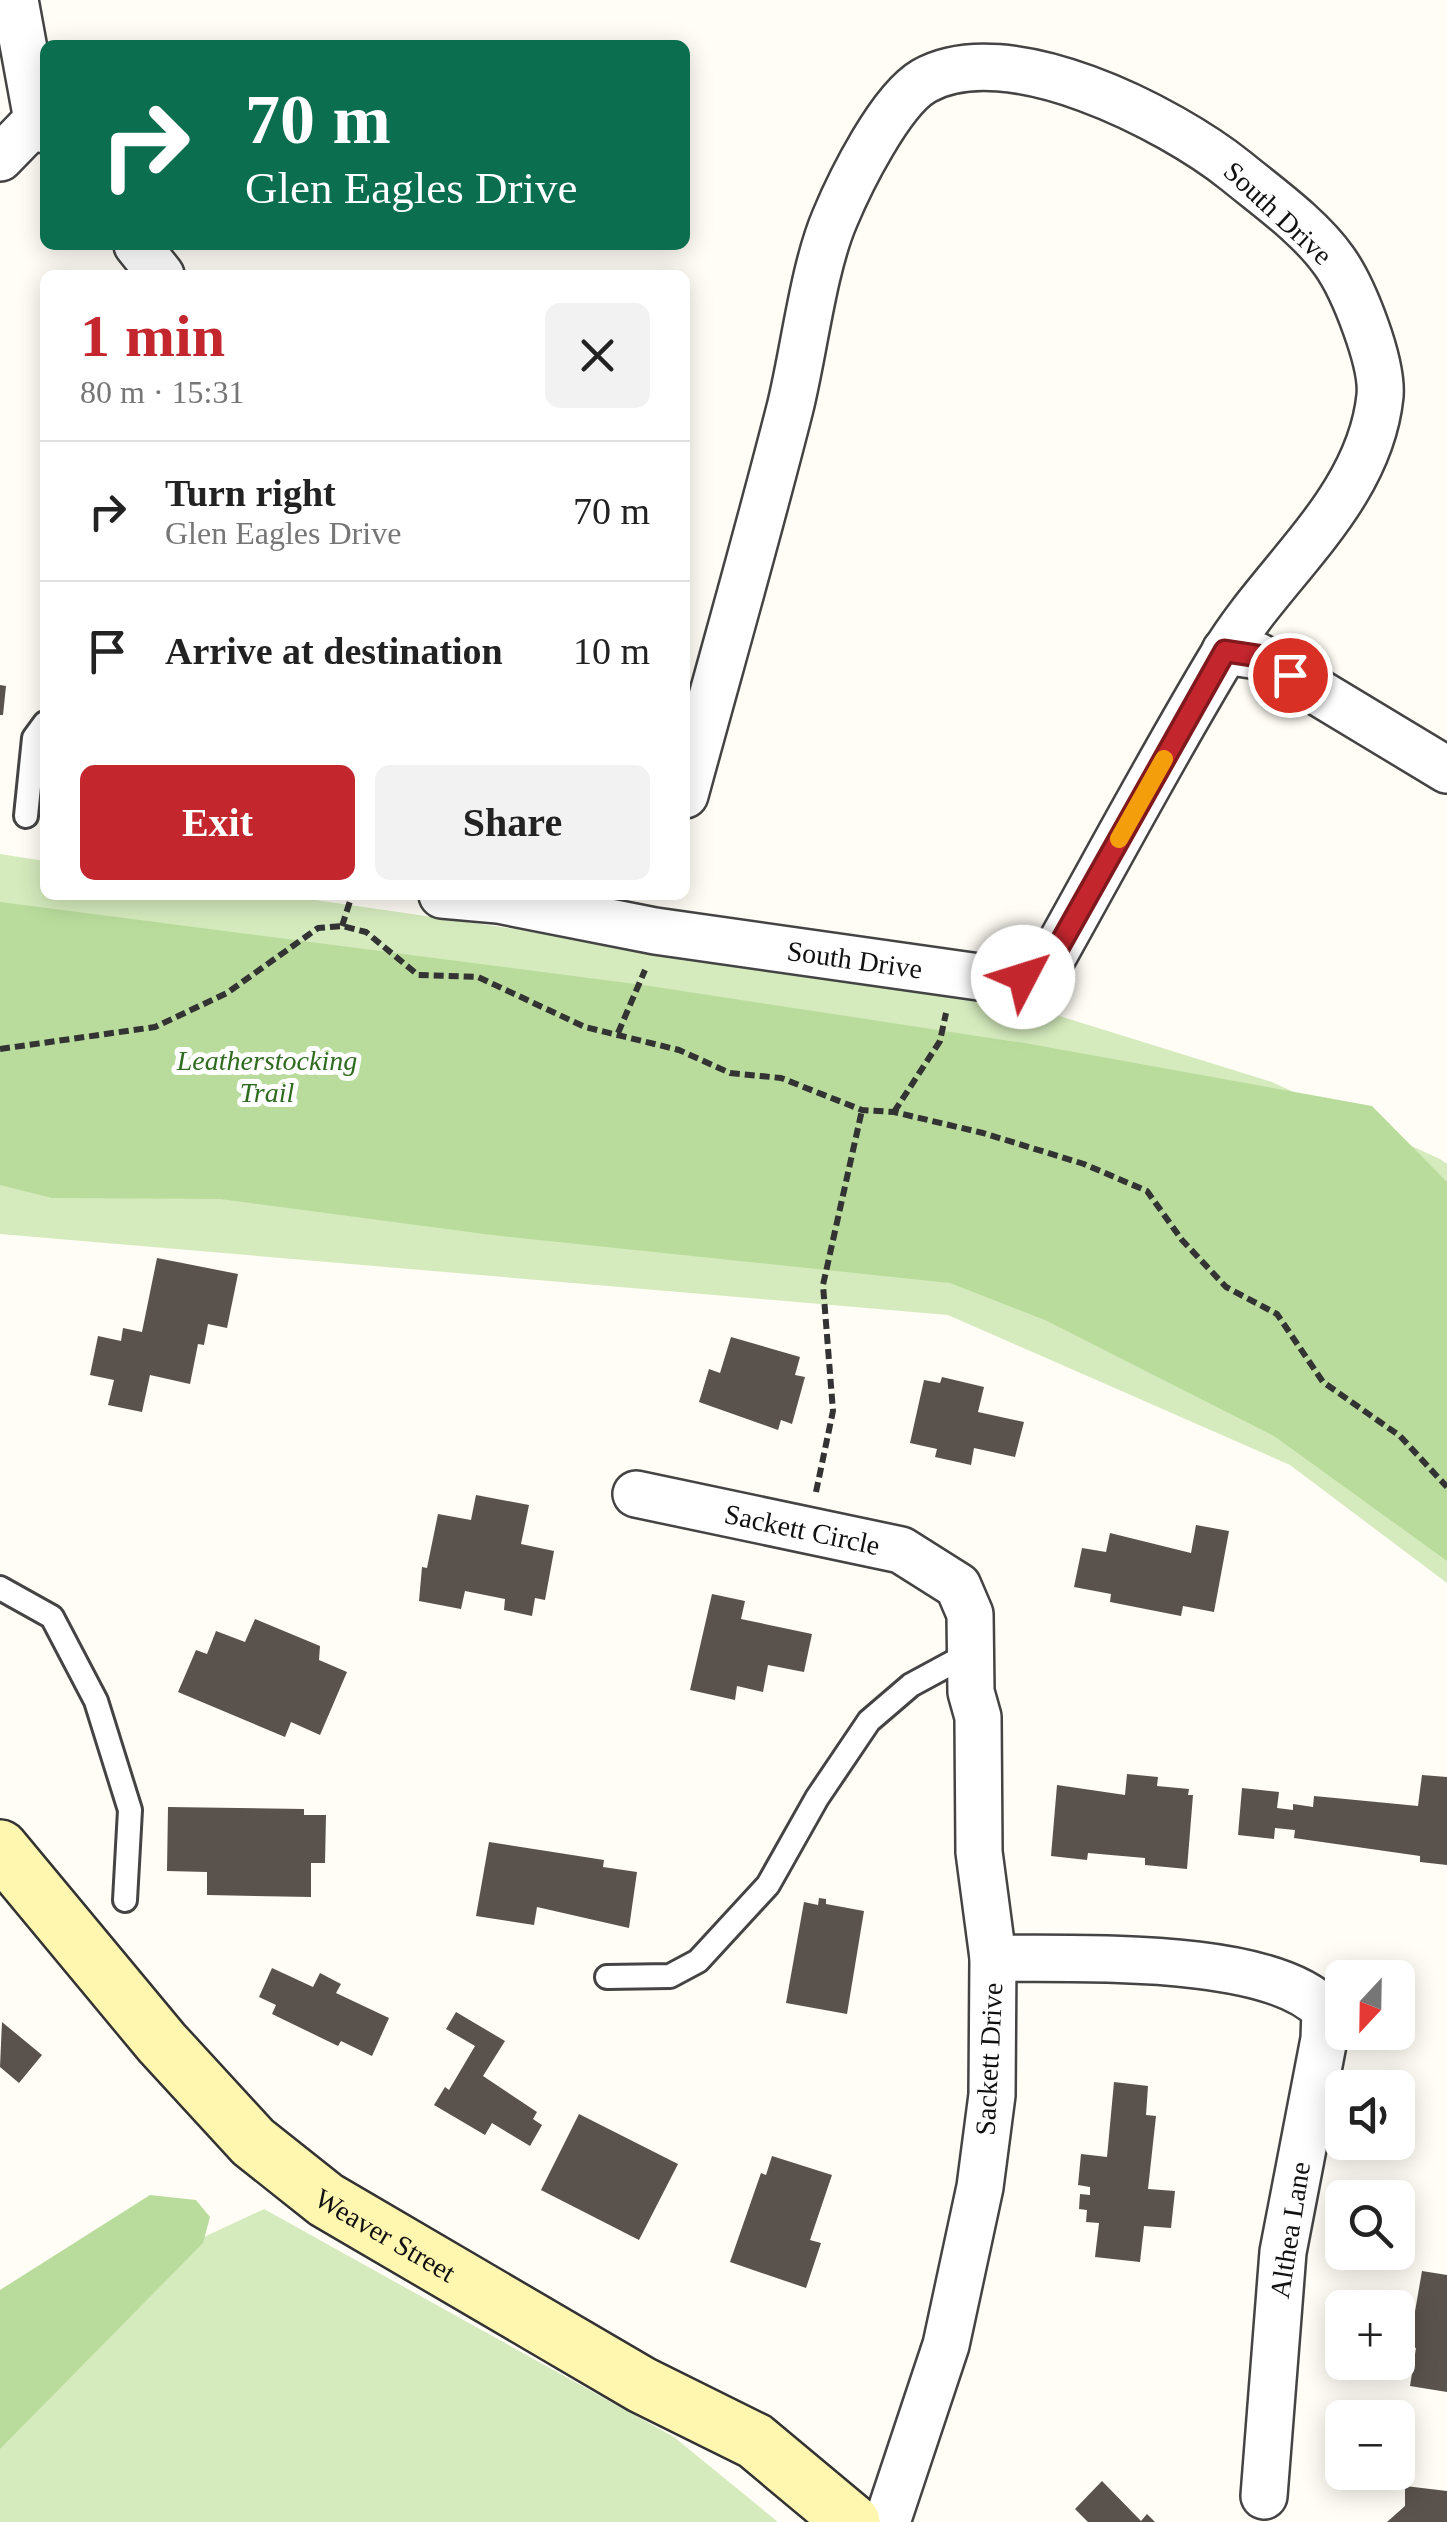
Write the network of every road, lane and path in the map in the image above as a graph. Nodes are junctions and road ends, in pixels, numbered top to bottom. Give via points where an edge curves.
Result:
1 (15, 0) edge
2 (40, 120) edge
3 (40, 126) edge
4 (0, 158) edge
5 (141, 250) edge
6 (157, 270) edge
7 (1225, 651) junction
8 (40, 730) edge
9 (1447, 770) edge
10 (690, 777) edge
11 (26, 816) dead end
12 (350, 900) edge
13 (498, 900) edge
14 (659, 913) edge
15 (342, 926) junction
16 (955, 974) junction
17 (618, 1033) junction
18 (0, 1049) edge
19 (862, 1110) junction
20 (894, 1112) junction
21 (1447, 1486) edge
22 (636, 1494) dead end
23 (805, 1530) junction
24 (958, 1586) joint
25 (0, 1588) edge
26 (972, 1652) junction
27 (0, 1848) edge
28 (125, 1900) dead end
29 (993, 1958) junction
30 (607, 1977) dead end
31 (1264, 2496) dead end
32 (852, 2522) edge
33 (887, 2522) edge

1 - 2 street
3 - 4 street
5 - 6 street
7 - 9 street via 1258,656
7 - 10 street, South Drive via 1328,517 1360,464 1380,396 1375,353 1335,262 1204,146 1123,102 1037,73 962,68 910,93 872,145 833,221
7 - 16 street, South Drive via 1045,971 1023,977
8 - 11 lane
12 - 15 path
13 - 14 street, South Drive
14 - 16 street, South Drive
14 - 17 path via 647,966
15 - 17 path via 366,932 418,975 478,977 585,1026
15 - 18 path via 318,928 228,993 156,1027
16 - 20 path via 940,1041
17 - 19 path via 730,1073 780,1078
19 - 20 path
19 - 23 path via 824,1285 833,1411
20 - 21 path via 1084,1164 1146,1191 1226,1287 1276,1314 1323,1382 1400,1436
22 - 23 street, Sackett Circle
23 - 24 street, Sackett Circle via 901,1550
24 - 26 street, Sackett Drive via 970,1614
25 - 28 lane via 52,1617 96,1701 130,1810
26 - 29 street, Sackett Drive via 979,1852
26 - 30 lane via 911,1685 869,1721 768,1885 698,1961 670,1976
27 - 32 main road, Weaver Street via 162,2044 253,2142 326,2200 642,2385 754,2441
29 - 31 street, Althea Lane via 1210,1965 1308,1992 1325,2010 1283,2252
29 - 33 street, Sackett Drive via 992,2095 980,2187 946,2345

